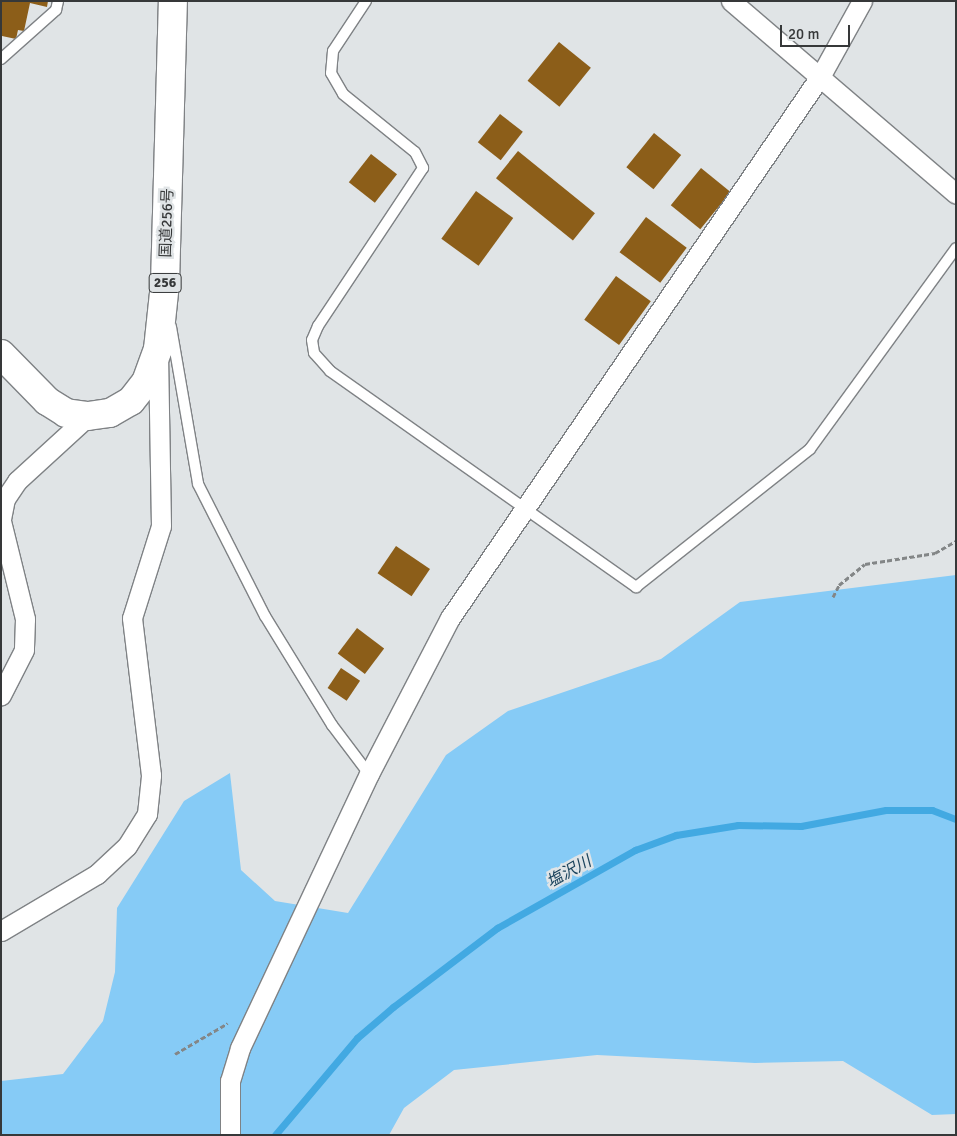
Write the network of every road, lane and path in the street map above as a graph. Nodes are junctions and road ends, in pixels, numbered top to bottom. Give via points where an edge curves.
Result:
1 (58, 1) edge
2 (173, 1) edge
3 (366, 1) edge
4 (731, 1) edge
5 (862, 1) edge
6 (1, 59) edge
7 (821, 75) junction
8 (956, 194) edge
9 (956, 248) edge
10 (165, 284) junction
11 (158, 349) junction
12 (1, 354) edge
13 (88, 416) junction
14 (522, 505) junction
15 (1, 520) edge
16 (956, 541) edge
17 (833, 597) dead end
18 (1, 696) edge
19 (368, 774) junction
20 (1, 931) edge
21 (230, 1135) edge

1 - 6 lane via 56,10
2 - 10 highway, 国道256号 / 256
3 - 14 lane via 333,51 331,73 343,94 415,152 422,168 318,326 312,340 314,353 330,371
4 - 7 street
5 - 7 street
7 - 8 street
7 - 14 street
9 - 14 lane via 810,450 636,587
10 - 11 highway, 国道256号 / 256
10 - 19 lane via 198,484 265,616 332,725
11 - 13 highway, 国道256号 / 256 via 146,382 131,401 110,413
11 - 20 street via 161,526 132,618 151,775 147,814 127,846 97,874
12 - 13 highway, 国道256号 / 256 via 47,401 66,413
13 - 15 street via 17,481 5,499
14 - 19 street via 450,618
15 - 18 street via 25,619 24,650
16 - 17 path via 935,553 865,564 840,585
19 - 21 street via 240,1048 230,1081

